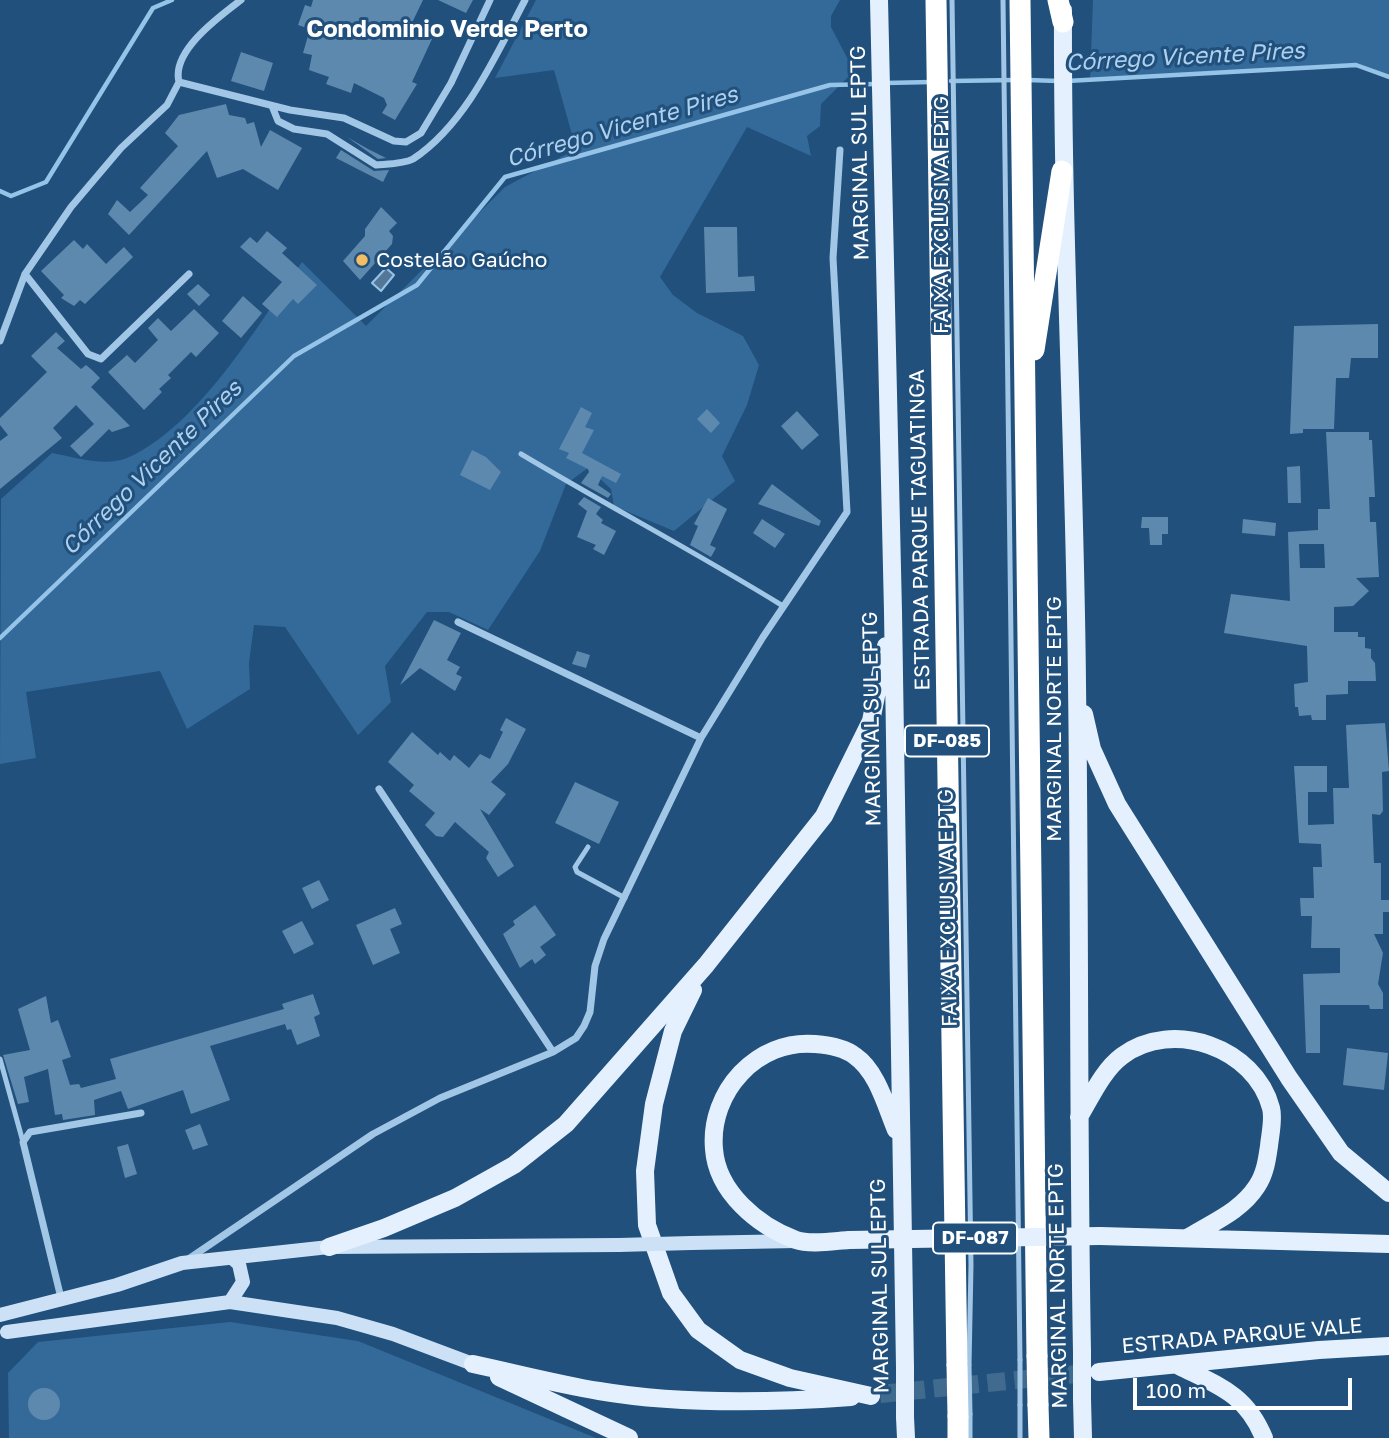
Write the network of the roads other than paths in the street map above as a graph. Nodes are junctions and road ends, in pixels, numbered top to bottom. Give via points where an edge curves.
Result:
1 (241, 0) edge
2 (490, 0) edge
3 (525, 0) edge
4 (879, 0) edge
5 (936, 0) edge
6 (952, 0) edge
7 (1003, 0) edge
8 (1020, 0) edge
9 (1061, 0) edge
10 (1063, 22) joint
11 (1012, 55) junction
12 (946, 58) junction
13 (179, 82) junction
14 (272, 106) junction
15 (1013, 113) junction
16 (840, 150) dead end
17 (1062, 171) junction
18 (25, 274) junction
19 (189, 274) dead end
20 (0, 341) edge
21 (1024, 415) junction
22 (520, 454) dead end
23 (783, 606) junction
24 (893, 612) junction
25 (458, 622) dead end
26 (1077, 685) junction
27 (701, 738) junction
28 (379, 789) dead end
29 (588, 848) dead end
30 (625, 898) junction
31 (706, 965) junction
32 (553, 1052) junction
33 (0, 1059) edge
34 (141, 1113) dead end
35 (1078, 1119) junction
36 (900, 1140) junction
37 (23, 1142) junction
38 (1389, 1193) edge
39 (1189, 1237) junction
40 (798, 1241) junction
41 (1389, 1244) edge
42 (329, 1247) junction
43 (232, 1258) junction
44 (182, 1263) junction
45 (61, 1297) junction
46 (230, 1301) junction
47 (0, 1316) edge
48 (4, 1336) edge
49 (1389, 1346) edge
50 (1029, 1358) junction
51 (473, 1364) junction
52 (1179, 1366) junction
53 (1099, 1372) tunnel mouth
54 (1029, 1405) junction
55 (964, 1415) junction
56 (629, 1438) edge
57 (906, 1438) edge
58 (958, 1438) edge
59 (970, 1438) edge
60 (1020, 1438) edge
61 (1039, 1438) edge
62 (1083, 1438) edge
63 (1264, 1438) edge

1 - 13 street via 196,38 180,64
2 - 14 street via 421,133 406,142 383,137 344,118
3 - 14 street via 450,127 411,160 376,165 327,134 294,129 278,121
4 - 24 main road, MARGINAL SUL EPTG
5 - 12 highway, ESTRADA PARQUE TAGUATINGA / DF-085
6 - 12 lane
7 - 11 lane
8 - 11 highway
9 - 10 highway
10 - 17 main road, MARGINAL NORTE EPTG
11 - 15 highway
12 - 55 highway, ESTRADA PARQUE TAGUATINGA / DF-085, bridge
13 - 14 street
13 - 18 street via 167,105 121,148 71,207
15 - 21 highway
15 - 50 lane
16 - 23 street via 833,258 847,512
17 - 21 highway
17 - 26 main road, MARGINAL NORTE EPTG
18 - 19 street via 88,354 101,359
18 - 20 street
21 - 50 highway
22 - 23 lane
23 - 27 street
24 - 31 main road via 871,721 824,816
24 - 36 main road, MARGINAL SUL EPTG
25 - 27 street
26 - 35 main road, MARGINAL NORTE EPTG
26 - 38 main road via 1092,749 1117,804 1331,1141
27 - 30 street
28 - 32 street
29 - 30 lane via 575,867 577,872
30 - 32 street via 595,965 590,1013 584,1026 576,1038
31 - 42 main road via 566,1124 514,1165 455,1198
31 - 51 main road via 673,1031 654,1104 645,1171 647,1225 671,1293 698,1330 740,1360 790,1378 876,1395 799,1401 666,1398 601,1392
32 - 44 street via 440,1098 373,1134
33 - 37 lane
34 - 37 street via 30,1132
35 - 39 main road via 1123,1055 1152,1043 1203,1042 1247,1067 1272,1110 1265,1171 1241,1205
35 - 62 main road, MARGINAL NORTE EPTG, bridge
36 - 40 main road via 869,1069 856,1056 801,1043 778,1047 754,1060 733,1082 720,1106 714,1151 720,1172 742,1206
36 - 57 main road, MARGINAL SUL EPTG, bridge
37 - 45 street
39 - 40 main road, DF-087, bridge
39 - 41 main road, DF-087
40 - 42 main road, bridge
42 - 43 main road
43 - 44 main road
43 - 46 main road via 239,1264 243,1282
44 - 45 main road via 117,1285
45 - 47 main road
46 - 48 main road
46 - 51 main road via 337,1318
47 - 48 main road via 7,1322
49 - 52 main road, ESTRADA PARQUE VALE
50 - 54 highway, bridge
51 - 56 main road
52 - 53 main road, ESTRADA PARQUE VALE
52 - 63 main road via 1234,1394 1255,1416
54 - 60 lane
54 - 61 highway
55 - 58 highway, ESTRADA PARQUE TAGUATINGA / DF-085
55 - 59 lane

